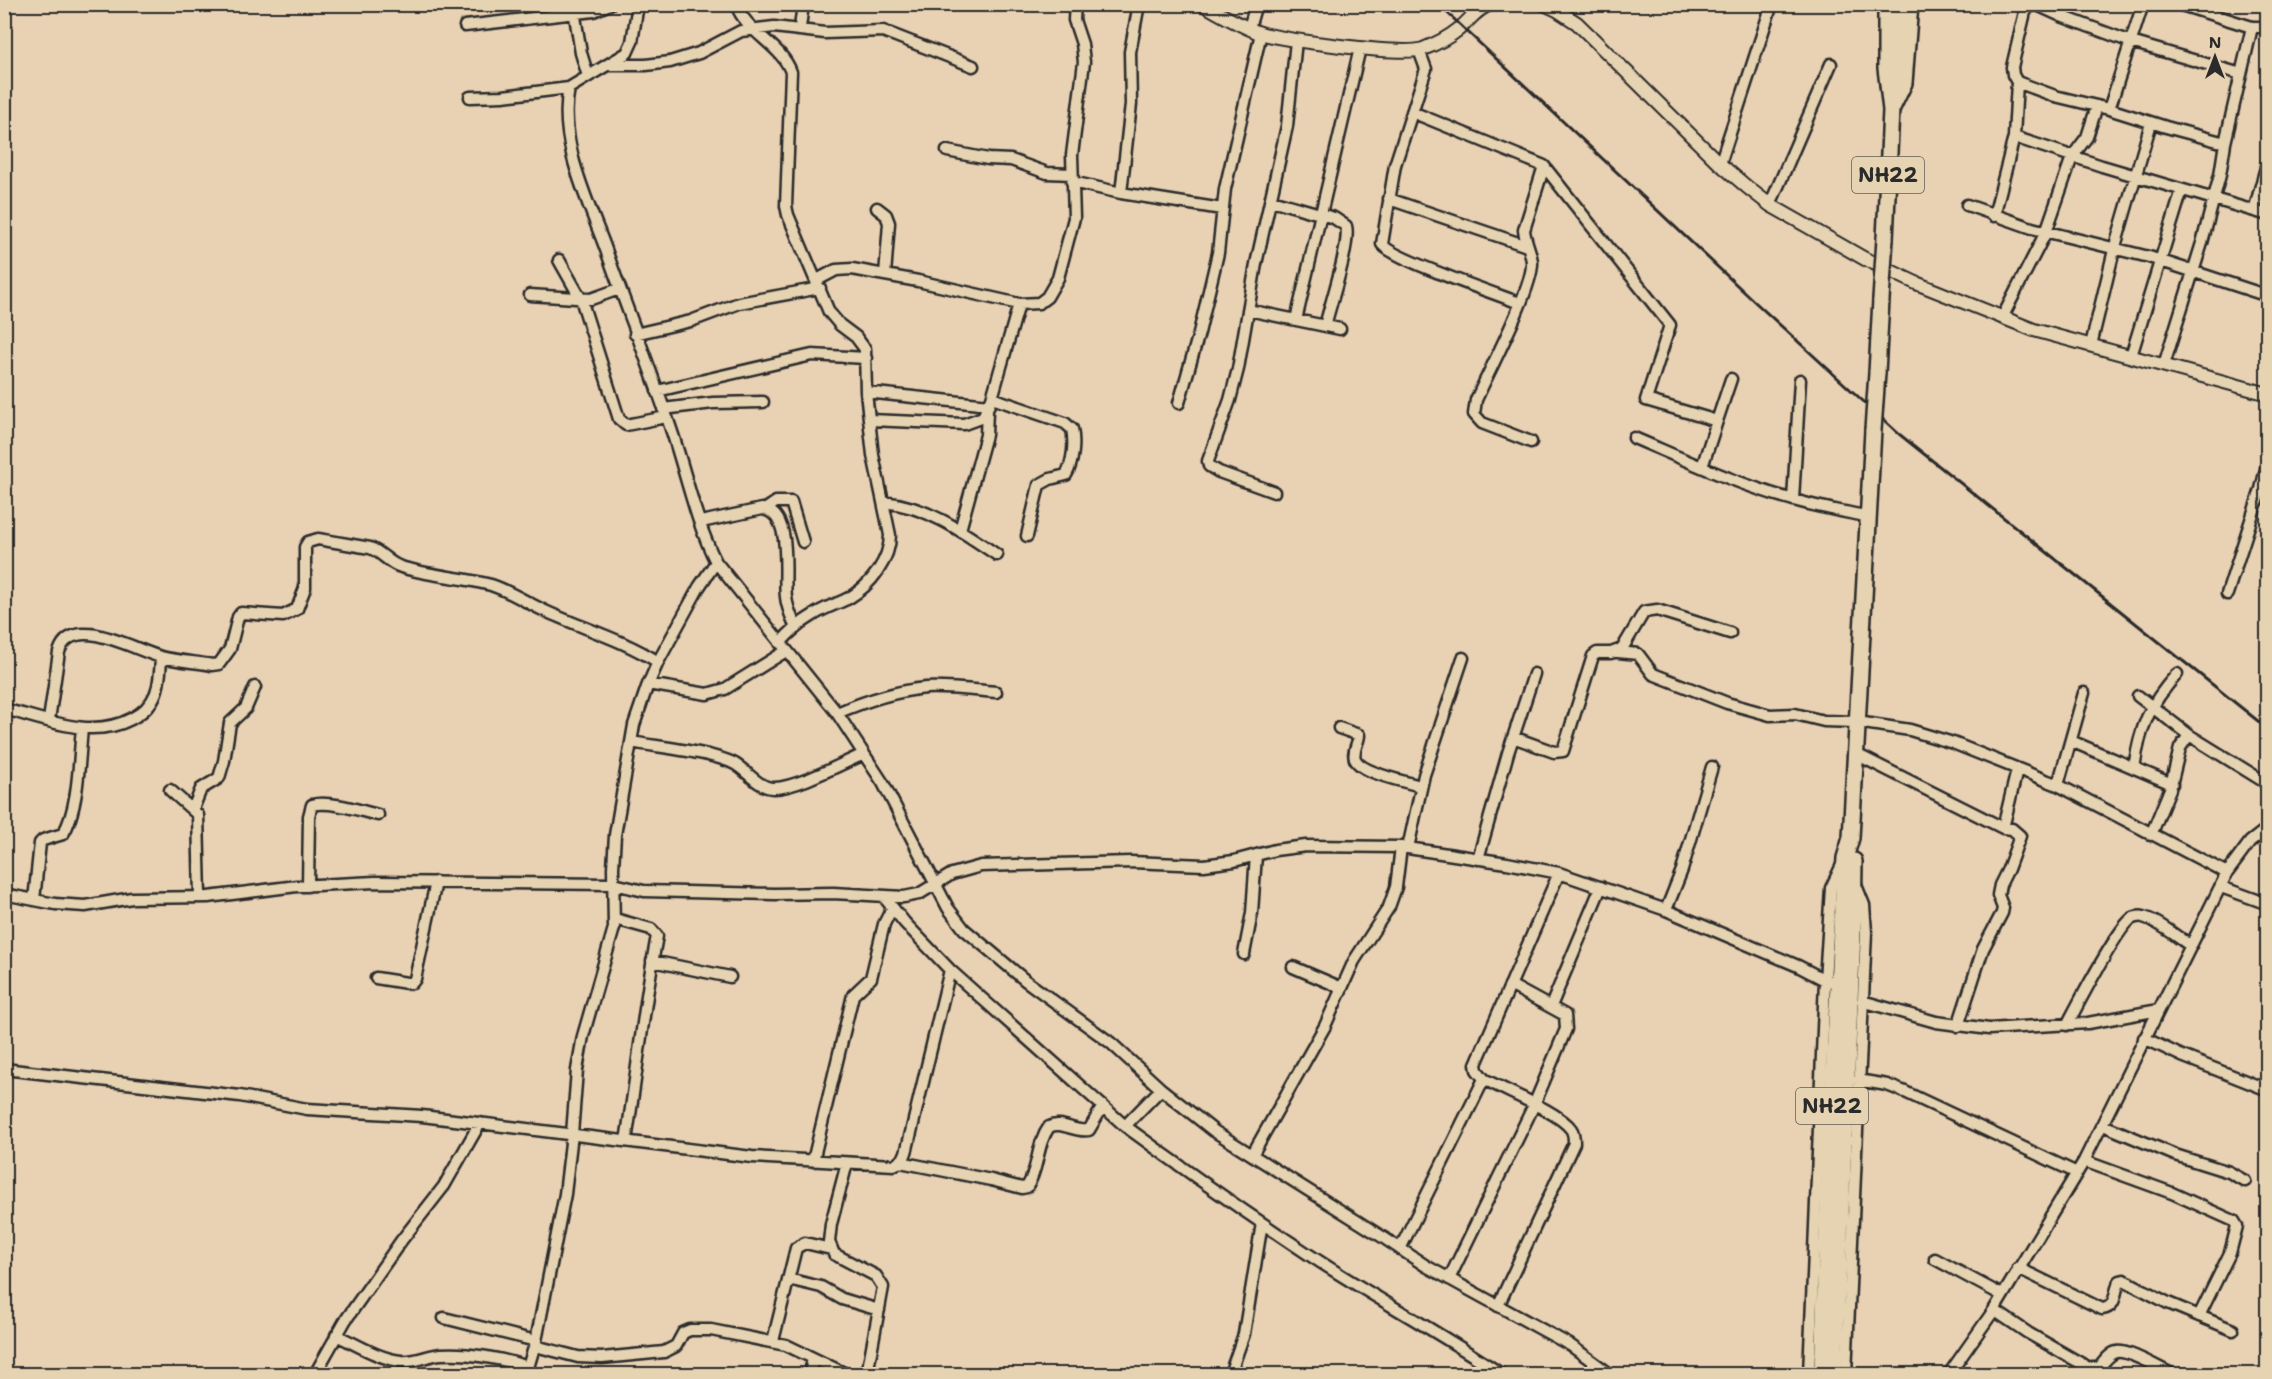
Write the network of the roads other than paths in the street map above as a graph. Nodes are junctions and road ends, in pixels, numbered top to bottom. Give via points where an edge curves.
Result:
1 (610, 4) edge
2 (638, 4) edge
3 (736, 4) edge
4 (803, 4) edge
5 (1075, 4) edge
6 (1139, 4) edge
7 (1202, 4) edge
8 (1256, 4) edge
9 (1491, 4) edge
10 (1544, 4) edge
11 (1772, 4) edge
12 (1886, 4) edge
13 (1897, 4) edge
14 (1910, 4) edge
15 (2143, 4) edge
16 (2178, 4) edge
17 (574, 9) edge
18 (465, 26) dead end
19 (2252, 27) junction
20 (2268, 27) edge
21 (800, 28) junction
22 (1249, 28) junction
23 (752, 29) junction
24 (1262, 33) junction
25 (1296, 41) junction
26 (2131, 42) junction
27 (1360, 48) junction
28 (1419, 50) junction
29 (1831, 64) dead end
30 (610, 65) junction
31 (973, 66) dead end
32 (2241, 74) junction
33 (588, 76) junction
34 (2017, 82) junction
35 (569, 88) junction
36 (470, 97) dead end
37 (2097, 106) junction
38 (2109, 109) junction
39 (1891, 110) junction
40 (1412, 112) junction
41 (2151, 123) junction
42 (2014, 137) junction
43 (2225, 143) junction
44 (947, 151) dead end
45 (2072, 157) junction
46 (2268, 160) edge
47 (1720, 164) junction
48 (1544, 166) junction
49 (2134, 176) junction
50 (1072, 178) junction
51 (2182, 190) junction
52 (1121, 193) junction
53 (1389, 199) junction
54 (1270, 200) junction
55 (2213, 200) junction
56 (1770, 205) junction
57 (1967, 206) dead end
58 (877, 208) dead end
59 (1222, 209) junction
60 (2254, 211) junction
61 (1322, 214) junction
62 (2268, 214) edge
63 (1994, 216) junction
64 (2046, 232) junction
65 (1527, 246) junction
66 (2114, 250) junction
67 (559, 260) dead end
68 (2160, 261) junction
69 (2193, 272) junction
70 (885, 275) junction
71 (819, 284) junction
72 (619, 290) junction
73 (530, 295) dead end
74 (2268, 296) edge
75 (581, 299) junction
76 (1520, 303) junction
77 (1019, 304) junction
78 (1248, 310) junction
79 (2002, 318) junction
80 (1296, 320) junction
81 (1325, 326) junction
82 (1340, 329) dead end
83 (635, 334) junction
84 (2091, 345) junction
85 (2131, 356) junction
86 (866, 358) junction
87 (2164, 365) junction
88 (1731, 379) dead end
89 (1800, 380) dead end
90 (657, 391) junction
91 (866, 392) junction
92 (2268, 394) edge
93 (764, 402) dead end
94 (1179, 403) dead end
95 (989, 405) junction
96 (665, 413) junction
97 (870, 420) junction
98 (1717, 421) junction
99 (1634, 438) dead end
100 (1531, 442) dead end
101 (2268, 461) edge
102 (1702, 467) junction
103 (1274, 492) dead end
104 (1793, 500) junction
105 (883, 502) junction
106 (766, 509) junction
107 (1869, 517) junction
108 (701, 522) junction
109 (960, 530) junction
110 (1028, 536) dead end
111 (803, 542) dead end
112 (997, 555) dead end
113 (716, 562) junction
114 (2227, 594) dead end
115 (796, 628) junction
116 (1730, 633) dead end
117 (783, 647) junction
118 (1618, 652) junction
119 (161, 657) junction
120 (1463, 658) dead end
121 (658, 662) junction
122 (1534, 674) dead end
123 (2177, 674) dead end
124 (648, 684) junction
125 (255, 687) dead end
126 (996, 692) dead end
127 (2084, 693) dead end
128 (2138, 696) dead end
129 (2151, 707) junction
130 (4, 709) edge
131 (837, 713) junction
132 (50, 720) junction
133 (1857, 722) junction
134 (82, 728) junction
135 (1339, 728) dead end
136 (2189, 735) junction
137 (1513, 737) junction
138 (2071, 741) junction
139 (631, 742) junction
140 (864, 754) junction
141 (1856, 754) junction
142 (1712, 767) dead end
143 (2134, 768) junction
144 (2018, 770) junction
145 (2058, 784) junction
146 (2172, 784) junction
147 (2268, 784) edge
148 (1421, 786) junction
149 (170, 790) dead end
150 (193, 809) junction
151 (378, 815) dead end
152 (2003, 828) junction
153 (2268, 828) edge
154 (2151, 835) junction
155 (1851, 837) junction
156 (1405, 848) junction
157 (1256, 855) junction
158 (1478, 859) junction
159 (1559, 873) junction
160 (2227, 873) junction
161 (1854, 879) junction
162 (436, 882) junction
163 (614, 884) junction
164 (935, 884) junction
165 (308, 885) junction
166 (2221, 886) junction
167 (1601, 887) junction
168 (4, 894) edge
169 (200, 897) junction
170 (884, 897) junction
171 (34, 900) junction
172 (2268, 904) edge
173 (892, 908) junction
174 (1666, 910) junction
175 (615, 919) junction
176 (2191, 946) junction
177 (1244, 954) dead end
178 (652, 961) junction
179 (1293, 967) dead end
180 (950, 970) junction
181 (730, 977) dead end
182 (376, 978) dead end
183 (1838, 982) junction
184 (1510, 985) junction
185 (1342, 988) junction
186 (1862, 1001) junction
187 (1551, 1006) junction
188 (2159, 1010) junction
189 (2067, 1025) junction
190 (1958, 1026) junction
191 (1835, 1038) junction
192 (2144, 1038) junction
193 (4, 1069) edge
194 (1484, 1079) junction
195 (1858, 1080) junction
196 (1161, 1089) junction
197 (2268, 1090) edge
198 (1534, 1105) junction
199 (1103, 1107) junction
200 (480, 1123) junction
201 (2103, 1125) junction
202 (1125, 1126) junction
203 (572, 1134) junction
204 (626, 1141) junction
205 (1252, 1155) junction
206 (813, 1161) junction
207 (2084, 1161) junction
208 (900, 1162) junction
209 (847, 1163) junction
210 (2077, 1173) junction
211 (2245, 1181) dead end
212 (1262, 1223) junction
213 (831, 1249) junction
214 (1400, 1249) junction
215 (1935, 1259) dead end
216 (2018, 1268) junction
217 (788, 1279) junction
218 (1449, 1279) junction
219 (2002, 1295) junction
220 (1498, 1306) junction
221 (879, 1310) junction
222 (1994, 1310) junction
223 (2199, 1316) junction
224 (444, 1318) dead end
225 (2233, 1330) dead end
226 (336, 1335) junction
227 (773, 1341) junction
228 (535, 1344) junction
229 (813, 1358) junction
230 (527, 1371) edge
231 (2154, 1371) edge
232 (315, 1374) edge
233 (810, 1374) edge
234 (846, 1374) edge
235 (867, 1374) edge
236 (1230, 1374) edge
237 (1501, 1374) edge
238 (1610, 1374) edge
239 (1809, 1374) edge
240 (1822, 1374) edge
241 (1834, 1374) edge
242 (1846, 1374) edge
243 (1949, 1374) edge
244 (2172, 1374) edge

1 - 17 street via 594,11
2 - 30 street via 630,49
3 - 23 street
4 - 21 street
5 - 50 street via 1074,20 1084,62
6 - 52 street via 1130,52 1131,104
7 - 22 main road
8 - 22 street
9 - 28 main road via 1447,37
10 - 47 main road via 1577,23
11 - 47 street
12 - 39 highway, NH22 via 1886,68
13 - 39 main road
14 - 39 highway, NH22 via 1904,83
15 - 26 street
16 - 19 street
17 - 18 street
17 - 33 street
19 - 20 street
19 - 32 street
21 - 23 street
21 - 31 street via 825,33 883,31
22 - 24 main road
23 - 30 street via 670,62
23 - 71 street via 787,60 791,72 786,206
24 - 25 main road
24 - 59 street
25 - 27 main road
25 - 54 street via 1287,126
26 - 32 street
26 - 34 street via 2037,5 2030,6 2025,12 2012,67
26 - 38 street
27 - 28 main road
27 - 61 street
28 - 40 street via 1426,69
29 - 56 street
30 - 33 street
32 - 43 street
33 - 35 street
34 - 37 street
34 - 42 street
35 - 36 street
35 - 72 street via 567,115 574,155
37 - 38 street
37 - 45 street via 2091,130
38 - 41 street
39 - 107 highway, NH22, bridge
40 - 48 street
40 - 53 street
41 - 43 street
41 - 49 street
42 - 45 street
42 - 63 street
43 - 55 street
44 - 50 street via 1011,160
45 - 49 street
45 - 64 street
46 - 60 street
47 - 56 main road
48 - 65 street via 1524,230
48 - 98 street via 1670,325 1646,400
49 - 51 street
49 - 66 street
50 - 52 street
50 - 77 street via 1073,224 1054,285 1039,303
51 - 55 street
51 - 68 street
52 - 59 street
53 - 65 street
53 - 76 street via 1382,236 1385,249
54 - 61 street
54 - 78 street
55 - 60 street
55 - 69 street
56 - 79 main road via 1865,259
57 - 63 street
58 - 70 street via 889,223
59 - 94 street via 1218,253
60 - 62 street
61 - 80 street
61 - 81 street via 1342,221 1347,231
63 - 64 street
64 - 66 street
64 - 79 street
65 - 76 street via 1532,261
66 - 68 street
66 - 84 street
67 - 75 street
68 - 69 street
68 - 85 street
69 - 74 street
69 - 87 street
70 - 71 street via 845,269 828,274
70 - 77 street
71 - 83 street
71 - 86 street via 829,312 862,343
72 - 75 street
72 - 83 street
73 - 75 street
75 - 96 street via 620,419 632,425
76 - 100 street via 1476,400 1474,414 1482,423
77 - 95 street
78 - 80 street
78 - 103 street via 1234,386 1208,461 1219,472
79 - 84 main road
80 - 81 street
81 - 82 street
83 - 90 street
84 - 85 main road
85 - 87 main road
86 - 90 street via 812,355
86 - 91 street
87 - 92 main road
88 - 98 street
89 - 104 street
90 - 96 street
91 - 95 street
91 - 97 street
93 - 96 street via 713,403
95 - 97 street via 983,417 964,424
95 - 109 street via 986,435
95 - 110 street via 1065,423 1072,429 1069,470 1066,475 1040,485
96 - 108 street
97 - 105 street
98 - 102 street
99 - 102 street
101 - 114 street
102 - 104 street
104 - 107 street
105 - 109 street via 913,507
105 - 115 street via 890,544 880,568 851,597 811,616
106 - 108 street
106 - 111 street via 776,502 791,502
106 - 115 street via 778,521 786,546 786,596
107 - 133 highway, NH22
108 - 113 street
109 - 112 street
113 - 117 street
113 - 121 street
115 - 117 street
116 - 118 street via 1650,610 1644,612
117 - 124 street via 737,682 715,692 698,693
117 - 131 street
118 - 133 street via 1638,654 1653,674 1727,703 1770,715 1795,714 1824,722
118 - 137 street via 1593,656 1563,751 1554,752
119 - 121 street via 219,663 230,649 241,613 283,616 297,609 305,588 305,548 308,542 318,539 370,548 399,567 502,589 569,622 636,648
119 - 132 street via 101,636 87,633 68,637 59,652
119 - 134 street via 156,692 146,710 116,726
120 - 148 street
121 - 124 street
122 - 137 street
123 - 129 street
124 - 139 street
125 - 150 street via 246,708 230,723 222,772 201,789
126 - 131 street via 916,690
127 - 138 street
128 - 129 street
129 - 136 street
129 - 143 street
130 - 132 street
131 - 140 street
132 - 134 street
133 - 141 highway, NH22
133 - 144 street via 1927,734
134 - 171 street via 72,813 63,834 40,843
135 - 148 street via 1359,735 1354,753 1359,764
136 - 146 street via 2180,748
136 - 147 street
137 - 158 street
138 - 143 street
138 - 145 street
139 - 140 street via 724,760 774,788
139 - 163 street via 615,835
140 - 164 street via 890,794
141 - 152 street
141 - 155 highway, NH22
142 - 174 street
143 - 146 street
144 - 145 street
144 - 152 street
145 - 154 street
146 - 154 street
148 - 156 street
149 - 150 street
150 - 169 street via 199,821
151 - 165 street via 312,805
152 - 190 street via 2020,836 2000,885 2002,913 1983,949
153 - 160 street via 2250,842
154 - 160 street
155 - 161 highway, NH22
155 - 183 highway, NH22 via 1845,858
156 - 157 street via 1321,845
156 - 158 street
156 - 185 street via 1393,898
157 - 164 street via 1204,865 1131,862 981,866 952,874
157 - 177 street via 1252,913
158 - 159 street
159 - 167 street
159 - 184 street
160 - 166 street
161 - 183 highway, NH22
161 - 186 street, NH22 via 1864,905 1866,933
162 - 163 street
162 - 165 street
162 - 182 street via 415,979 407,983
163 - 170 street via 644,891
163 - 175 street
164 - 170 street via 919,894
164 - 196 street via 964,929 1026,981 1111,1043
165 - 169 street
166 - 172 street
166 - 176 street
167 - 174 street
167 - 187 street
168 - 171 street
169 - 171 street via 132,898 85,906
170 - 173 street
173 - 180 street
173 - 206 street via 884,924 871,978 853,995
174 - 183 street
175 - 178 street via 655,932
175 - 203 street via 583,1036
176 - 188 street
176 - 189 street via 2153,921 2142,916 2133,918 2123,927
178 - 181 street
178 - 204 street
179 - 185 street
180 - 199 street
180 - 208 street via 907,1149
183 - 191 highway, NH22
183 - 191 street, NH22
184 - 187 street
184 - 194 street via 1476,1064
185 - 205 street via 1325,1026
186 - 190 street
186 - 195 street, NH22
187 - 198 street via 1565,1015 1566,1029
188 - 189 street
188 - 192 street
189 - 190 street via 2003,1029
191 - 239 street, NH22
191 - 240 highway, NH22
191 - 241 highway, NH22
192 - 197 street
192 - 201 street
193 - 200 street via 240,1096 307,1109
194 - 198 street
194 - 214 street
195 - 210 street via 1905,1092
195 - 242 street, NH22
196 - 202 street
196 - 205 street
198 - 218 street
198 - 220 street via 1570,1127 1574,1143
199 - 202 street
199 - 208 street via 1089,1130 1060,1124 1049,1127 1028,1187
200 - 203 street
200 - 226 street via 444,1186
201 - 207 street
201 - 211 street
202 - 212 street
203 - 204 street
203 - 228 street via 565,1194
204 - 206 street
205 - 214 street
206 - 209 street
207 - 210 street
207 - 223 street via 2234,1221 2237,1226 2230,1253
208 - 209 street
209 - 213 street via 831,1224
210 - 216 street
212 - 236 street via 1244,1334
212 - 237 street
213 - 217 street via 800,1244 794,1252
213 - 221 street via 881,1281
214 - 218 street
215 - 219 street
216 - 219 street
216 - 223 street via 2102,1309 2113,1303 2117,1286 2124,1280
217 - 221 street
217 - 227 street
218 - 220 street
219 - 222 street
220 - 238 street via 1570,1345
221 - 235 street
222 - 231 street via 2089,1368 2098,1368 2117,1352 2128,1354
222 - 243 street
223 - 225 street
224 - 228 street
226 - 230 street via 403,1362 451,1354 502,1359
226 - 232 street
227 - 228 street via 690,1330 683,1333 676,1346 664,1352 589,1358
227 - 229 street
228 - 230 street
229 - 233 street
229 - 234 street
231 - 244 street

